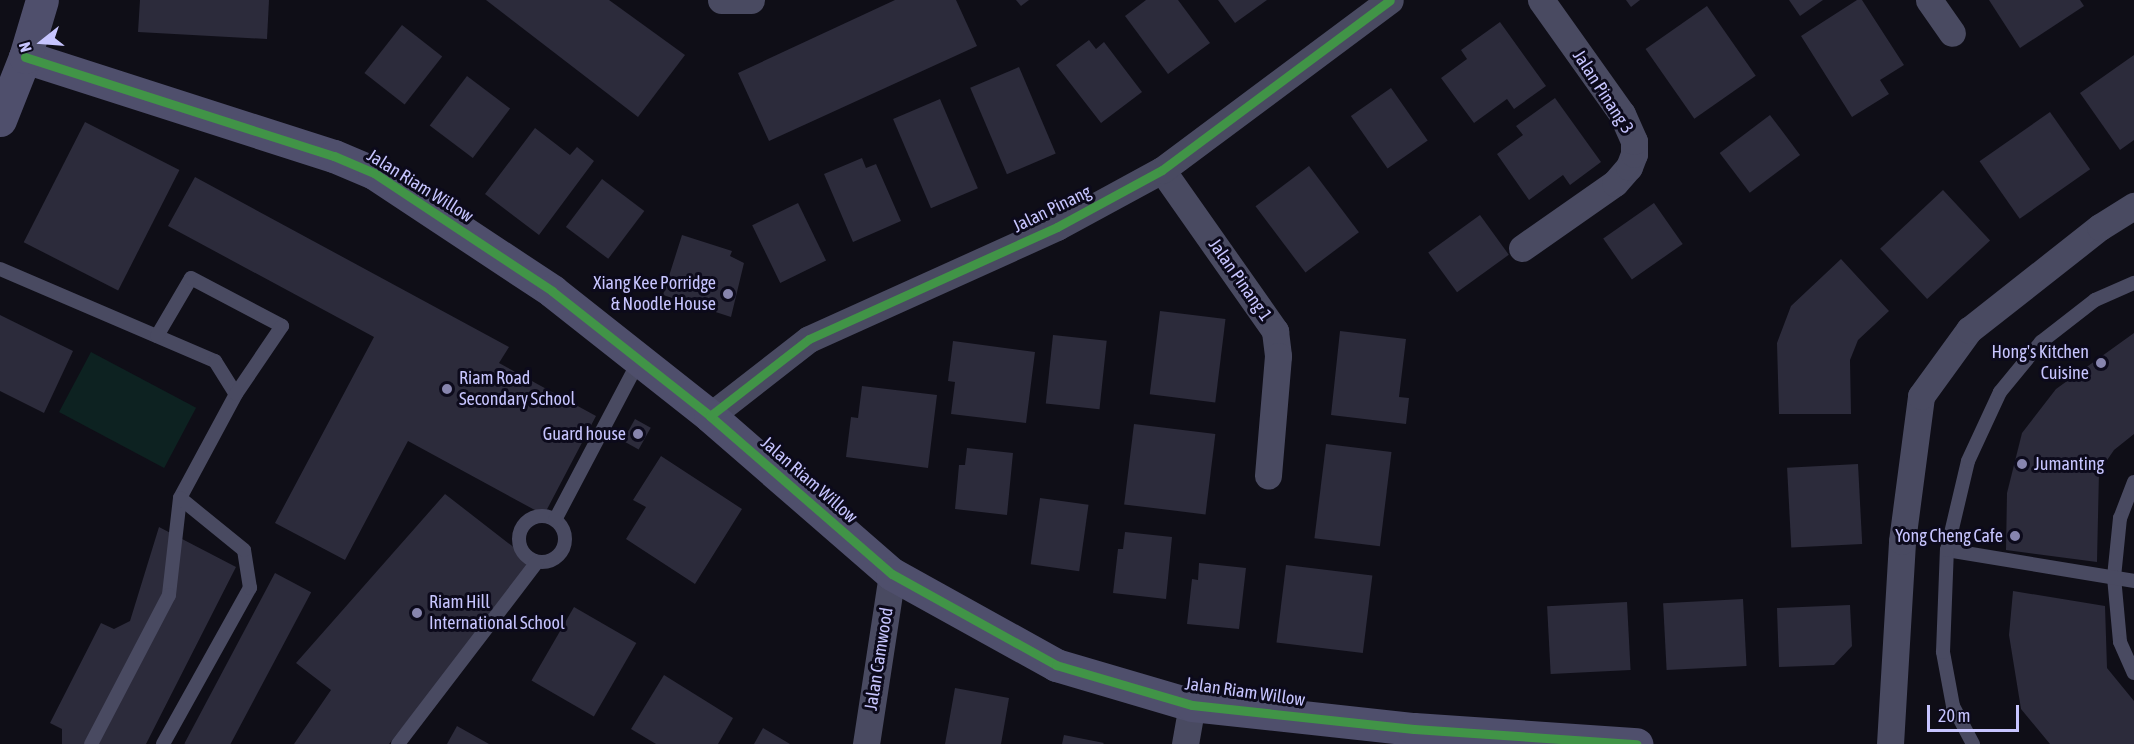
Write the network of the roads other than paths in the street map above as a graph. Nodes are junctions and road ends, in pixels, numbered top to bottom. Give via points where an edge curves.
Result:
1 (42, 0) edge
2 (722, 0) edge
3 (751, 0) edge
4 (1390, 0) edge
5 (1541, 0) edge
6 (1929, 0) edge
7 (1952, 33) dead end
8 (25, 57) junction
9 (0, 120) edge
10 (1162, 171) junction
11 (2134, 206) edge
12 (1522, 248) dead end
13 (0, 269) edge
14 (2134, 283) edge
15 (157, 336) junction
16 (640, 360) junction
17 (236, 394) junction
18 (710, 416) junction
19 (1268, 476) dead end
20 (2134, 482) edge
21 (180, 498) junction
22 (555, 520) junction
23 (1947, 550) junction
24 (537, 562) junction
25 (892, 574) junction
26 (2114, 577) junction
27 (2134, 581) edge
28 (2134, 673) edge
29 (1192, 705) junction
30 (1551, 742) edge
31 (91, 744) edge
32 (163, 744) edge
33 (398, 744) edge
34 (866, 744) edge
35 (1185, 744) edge
36 (1636, 744) edge
37 (1890, 744) edge
38 (1973, 744) edge

1 - 8 street
2 - 3 street
4 - 10 street, Jalan Pinang
5 - 12 street, Jalan Pinang 3 via 1622,114 1634,141 1634,154 1615,183
6 - 7 street
8 - 9 street
8 - 16 street, Jalan Riam Willow via 354,164 552,291
10 - 18 street, Jalan Pinang via 1057,227 809,339
10 - 19 street, Jalan Pinang 1 via 1275,331 1278,356
11 - 37 street via 2100,227 1969,330 1921,396 1902,541
13 - 15 lane
14 - 23 lane via 2095,300 2041,342 2000,392 1968,461
15 - 17 lane via 214,361
15 - 17 lane via 191,278 282,327
16 - 18 street, Jalan Riam Willow
16 - 22 lane
17 - 21 lane
18 - 25 street, Jalan Riam Willow
20 - 26 lane via 2120,518
21 - 31 lane via 169,595
21 - 32 lane via 244,550 250,588
22 - 24 lane via 564,532 563,548 552,560
22 - 24 lane via 539,516 521,527 520,549
23 - 26 lane
23 - 38 lane via 1943,652 1953,706
24 - 33 lane
25 - 29 street, Jalan Riam Willow via 1056,665
25 - 34 street, Jalan Camwood
26 - 27 lane
26 - 28 lane via 2120,642
29 - 30 street, Jalan Riam Willow
29 - 35 street
30 - 36 street, Jalan Riam Willow

